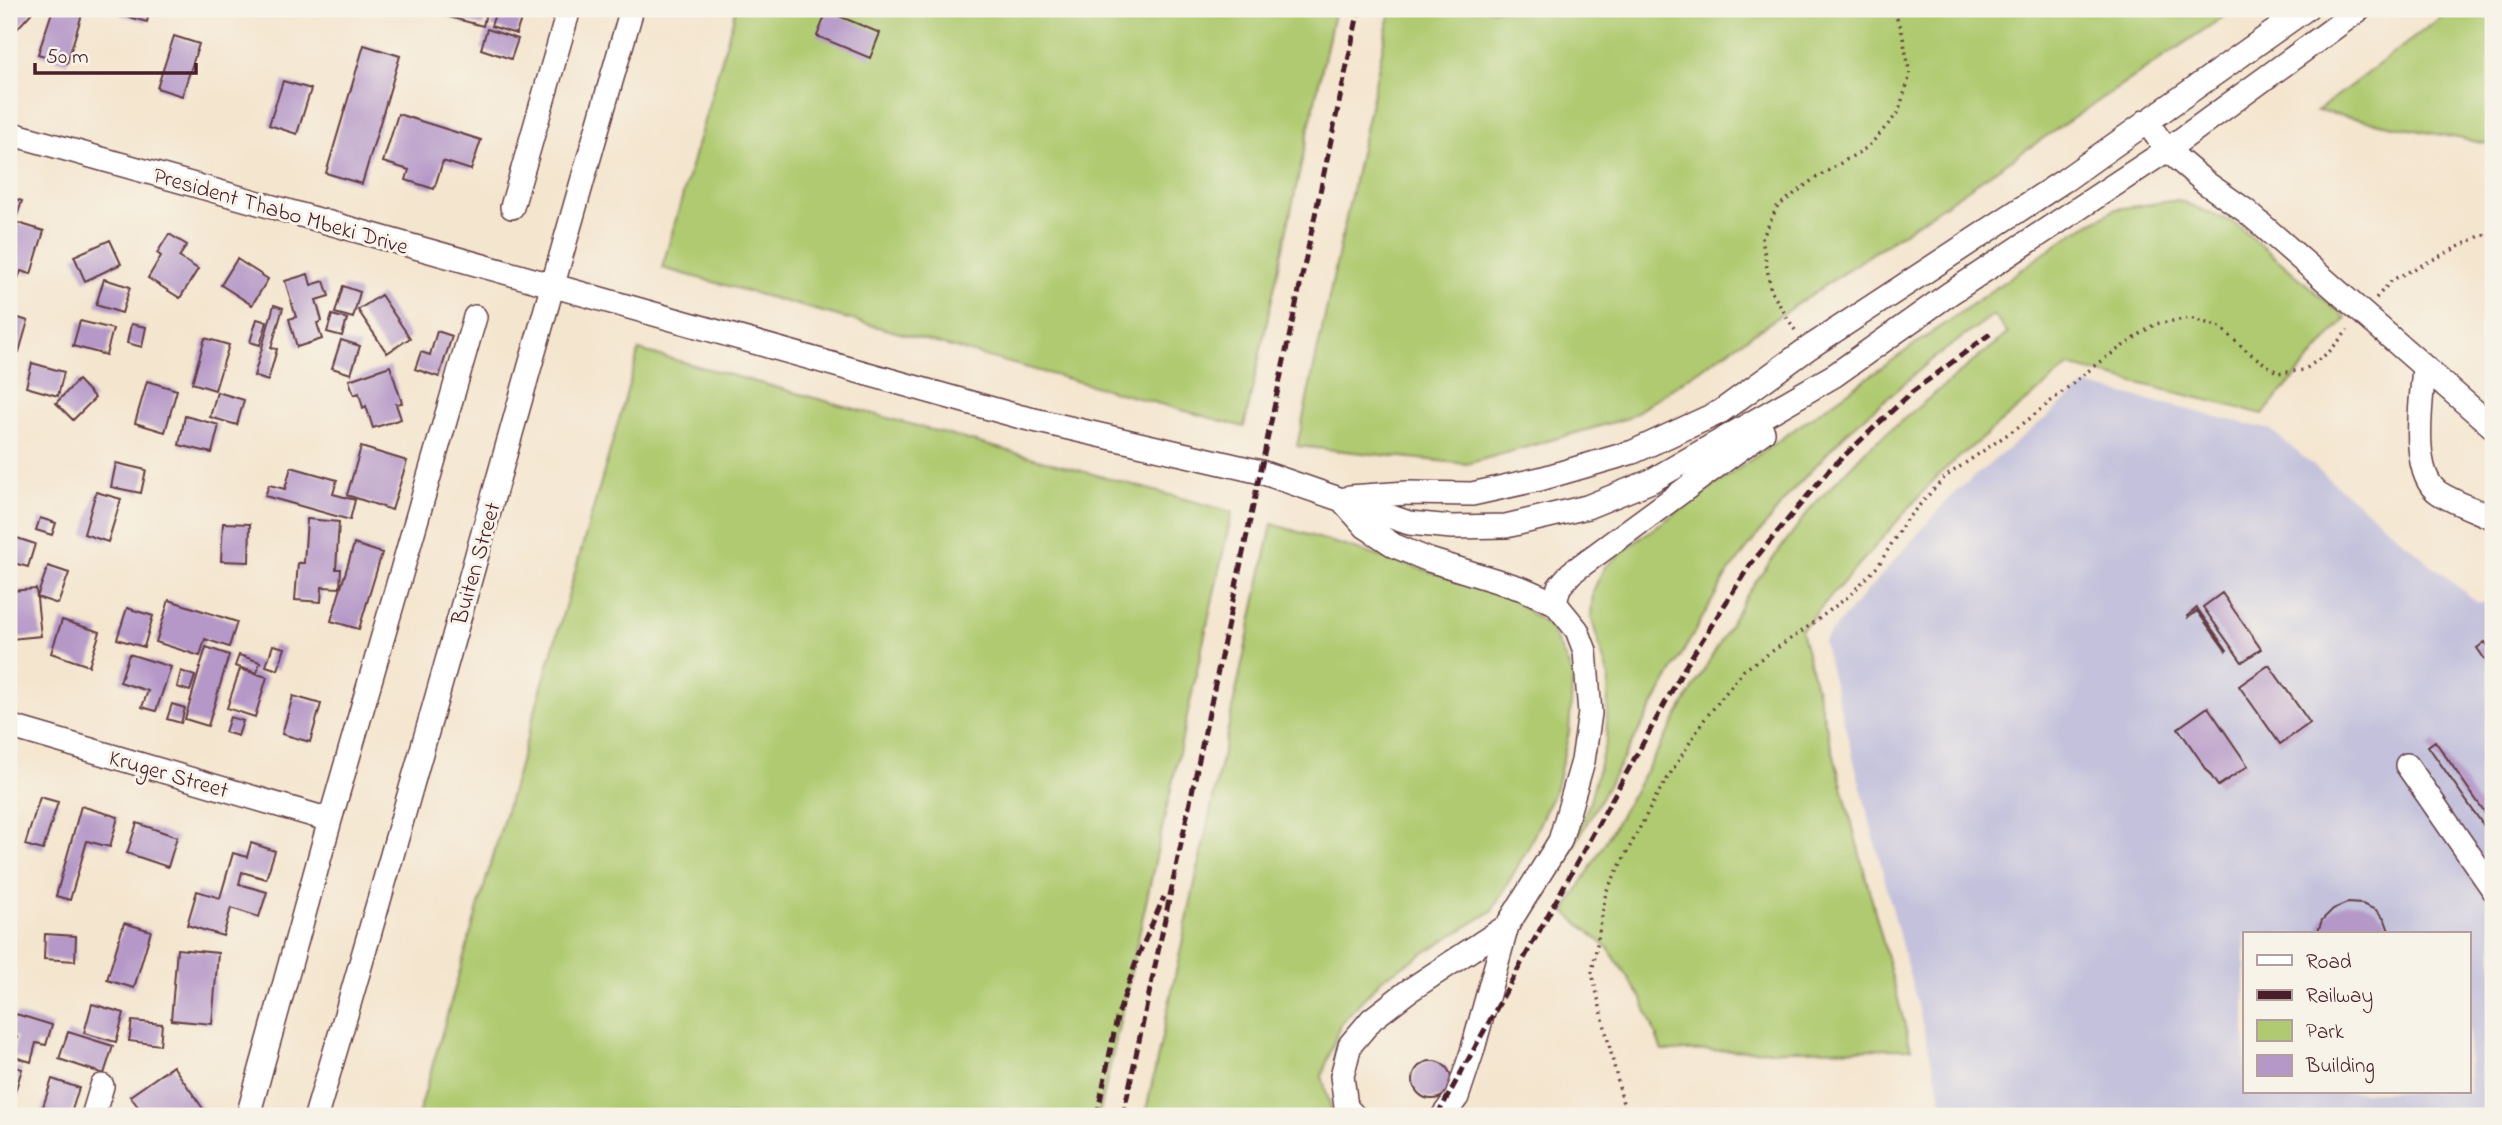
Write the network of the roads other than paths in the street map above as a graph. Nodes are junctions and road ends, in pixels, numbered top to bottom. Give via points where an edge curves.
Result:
1 (569, 9) edge
2 (632, 9) edge
3 (2306, 9) edge
4 (2360, 9) edge
5 (2146, 121) junction
6 (9, 133) edge
7 (2167, 150) junction
8 (512, 207) dead end
9 (553, 285) junction
10 (1949, 295) junction
11 (475, 317) dead end
12 (2424, 367) junction
13 (2493, 427) edge
14 (1340, 498) junction
15 (2493, 518) edge
16 (1555, 603) junction
17 (9, 726) edge
18 (2407, 765) dead end
19 (330, 820) junction
20 (2493, 889) edge
21 (1507, 926) junction
22 (102, 1086) dead end
23 (93, 1116) edge
24 (248, 1116) edge
25 (316, 1116) edge
26 (1354, 1116) edge
27 (1443, 1116) edge

1 - 8 street
2 - 9 street, Buiten Street
3 - 5 street
4 - 7 street
5 - 7 street
5 - 14 street via 1720,412 1595,465 1472,494
6 - 9 street, President Thabo Mbeki Drive
7 - 10 street
7 - 12 street via 2246,211
9 - 14 street, President Thabo Mbeki Drive via 1021,417 1261,472
9 - 25 street, Buiten Street
10 - 14 street, President Thabo Mbeki Drive via 1835,375 1776,410 1651,481 1587,507 1506,526 1452,527 1409,523
10 - 16 street via 1571,573 1559,587
11 - 19 street
12 - 13 street
12 - 15 street via 2420,453 2424,471 2438,493
14 - 16 street via 1366,527 1395,546
16 - 21 street via 1577,630 1585,651 1590,713 1583,761 1560,841
17 - 19 street, Kruger Street
18 - 20 street
19 - 24 street
21 - 26 street via 1381,1012 1350,1045 1342,1076 1346,1107
21 - 27 street via 1457,1097
22 - 23 street

